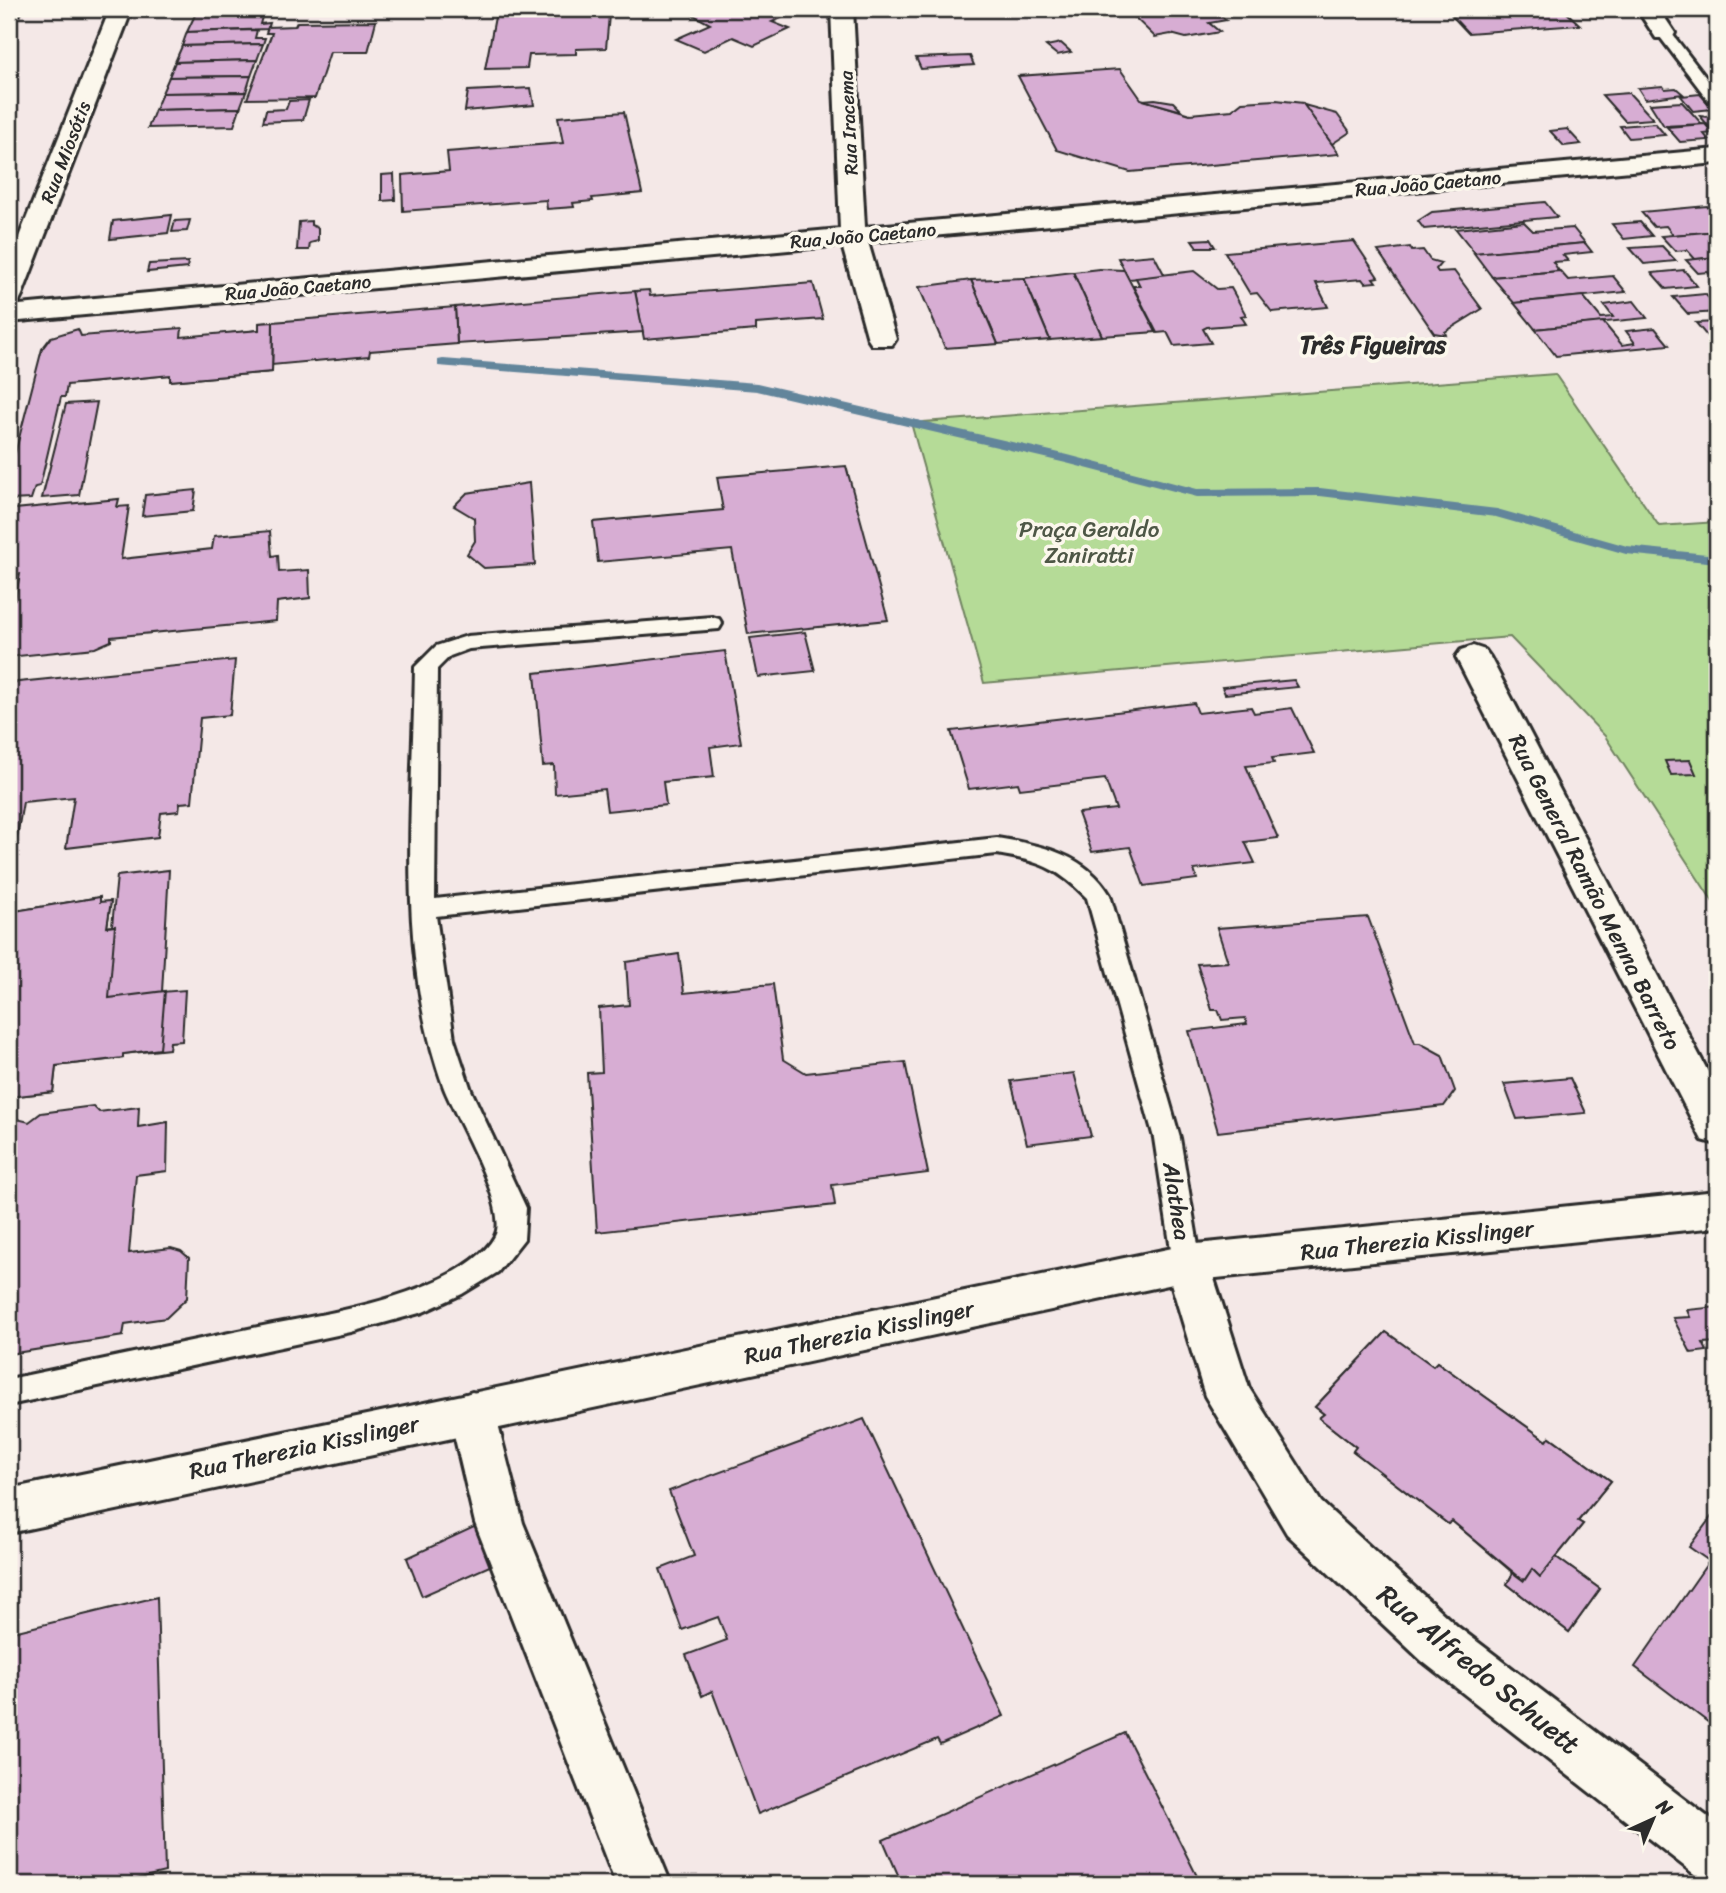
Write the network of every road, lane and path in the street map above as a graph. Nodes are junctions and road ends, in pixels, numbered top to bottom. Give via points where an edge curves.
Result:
1 (121, 9) edge
2 (842, 9) edge
3 (1648, 9) edge
4 (1664, 33) joint
5 (1717, 102) edge
6 (1717, 156) edge
7 (853, 236) junction
8 (9, 295) edge
9 (9, 314) edge
10 (882, 339) dead end
11 (712, 624) dead end
12 (1473, 657) dead end
13 (424, 908) junction
14 (1717, 1128) edge
15 (1717, 1209) edge
16 (1187, 1264) junction
17 (9, 1392) edge
18 (472, 1413) junction
19 (9, 1511) edge
20 (1717, 1858) edge
21 (644, 1884) edge

1 - 8 street, Rua Miosótis
2 - 7 street, Rua Iracema
3 - 4 street
4 - 5 lane
6 - 7 street, Rua João Caetano
7 - 9 street, Rua João Caetano
7 - 10 street, Rua Iracema
11 - 13 lane via 467,642 443,651 426,667
12 - 14 street, Rua General Ramão Menna Barreto
13 - 16 lane, Alathea via 997,846 1046,855 1072,867 1098,895 1167,1138
13 - 17 lane via 441,1039 458,1090 512,1208 510,1239 488,1264 413,1303
15 - 16 street, Rua Therezia Kisslinger
16 - 18 street, Rua Therezia Kisslinger
16 - 20 street, Rua Alfredo Schuett via 1228,1396 1304,1518 1440,1644
18 - 19 street, Rua Therezia Kisslinger
18 - 21 street via 499,1523

